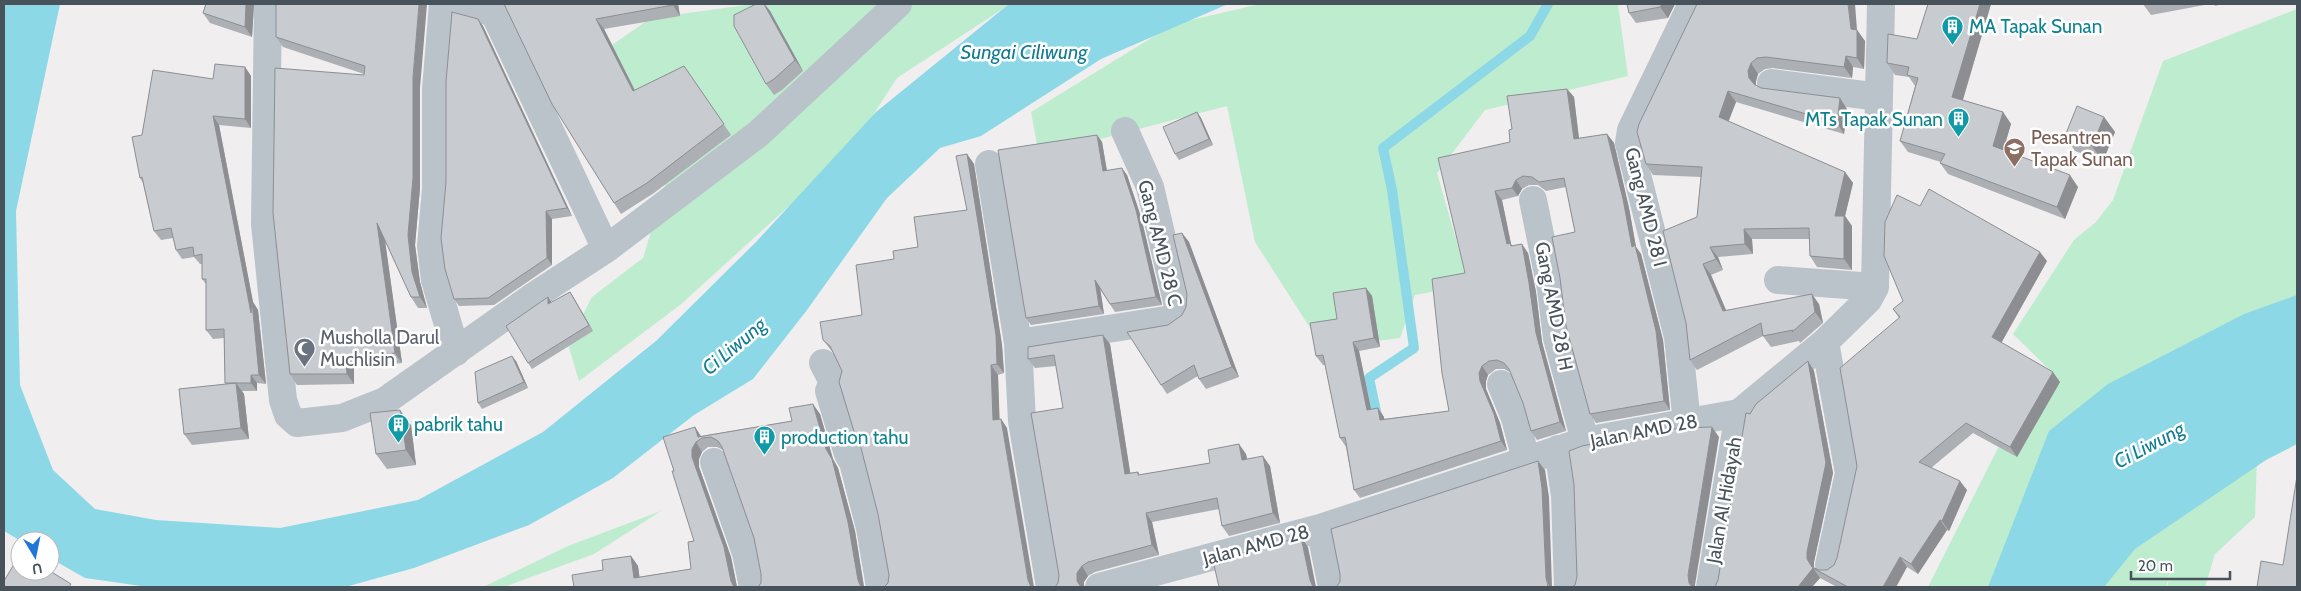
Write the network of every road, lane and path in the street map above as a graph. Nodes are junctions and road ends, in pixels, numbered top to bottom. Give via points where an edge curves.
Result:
1 (268, 4) edge
2 (443, 4) edge
3 (460, 4) edge
4 (898, 4) edge
5 (1692, 4) edge
6 (1881, 4) edge
7 (498, 10) edge
8 (1771, 83) dead end
9 (1879, 97) junction
10 (1125, 131) dead end
11 (990, 164) dead end
12 (1532, 200) dead end
13 (606, 248) junction
14 (1778, 280) dead end
15 (1875, 287) junction
16 (1824, 342) junction
17 (1018, 343) junction
18 (456, 352) junction
19 (823, 363) dead end
20 (1502, 384) dead end
21 (1739, 413) junction
22 (1687, 423) junction
23 (1585, 442) junction
24 (1558, 449) junction
25 (1526, 459) junction
26 (714, 462) dead end
27 (1320, 528) junction
28 (1829, 565) dead end
29 (753, 587) edge
30 (880, 587) edge
31 (1050, 587) edge
32 (1099, 587) edge
33 (1332, 587) edge
34 (1568, 587) edge
35 (1710, 587) edge

1 - 18 street via 265,224 283,400 288,415 297,423 342,418 364,411 385,401
2 - 18 street via 436,89 436,189 431,246 435,280
3 - 7 street via 490,12
4 - 13 street via 758,134
5 - 22 street, Gang AMD 28 I via 1631,130 1629,143 1678,337
6 - 9 street
7 - 13 street
8 - 9 street
9 - 15 street
10 - 17 street, Gang AMD 28 C via 1150,187 1178,314 1172,319
11 - 17 street
12 - 23 street, Gang AMD 28 H via 1557,338
13 - 18 street
14 - 15 street
15 - 16 street, Jalan AMD 28 via 1868,300
16 - 21 street, Jalan AMD 28
16 - 28 street via 1849,473
17 - 31 street via 1022,421
19 - 30 street via 833,382 829,391 853,462 870,528
20 - 25 street
21 - 22 street, Jalan AMD 28
21 - 35 street, Jalan Al Hidayah
22 - 23 street, Jalan AMD 28
23 - 24 street, Jalan AMD 28
24 - 25 street, Jalan AMD 28
24 - 34 street via 1565,496
25 - 27 street, Jalan AMD 28
26 - 29 street via 746,553
27 - 32 street, Jalan AMD 28
27 - 33 street

